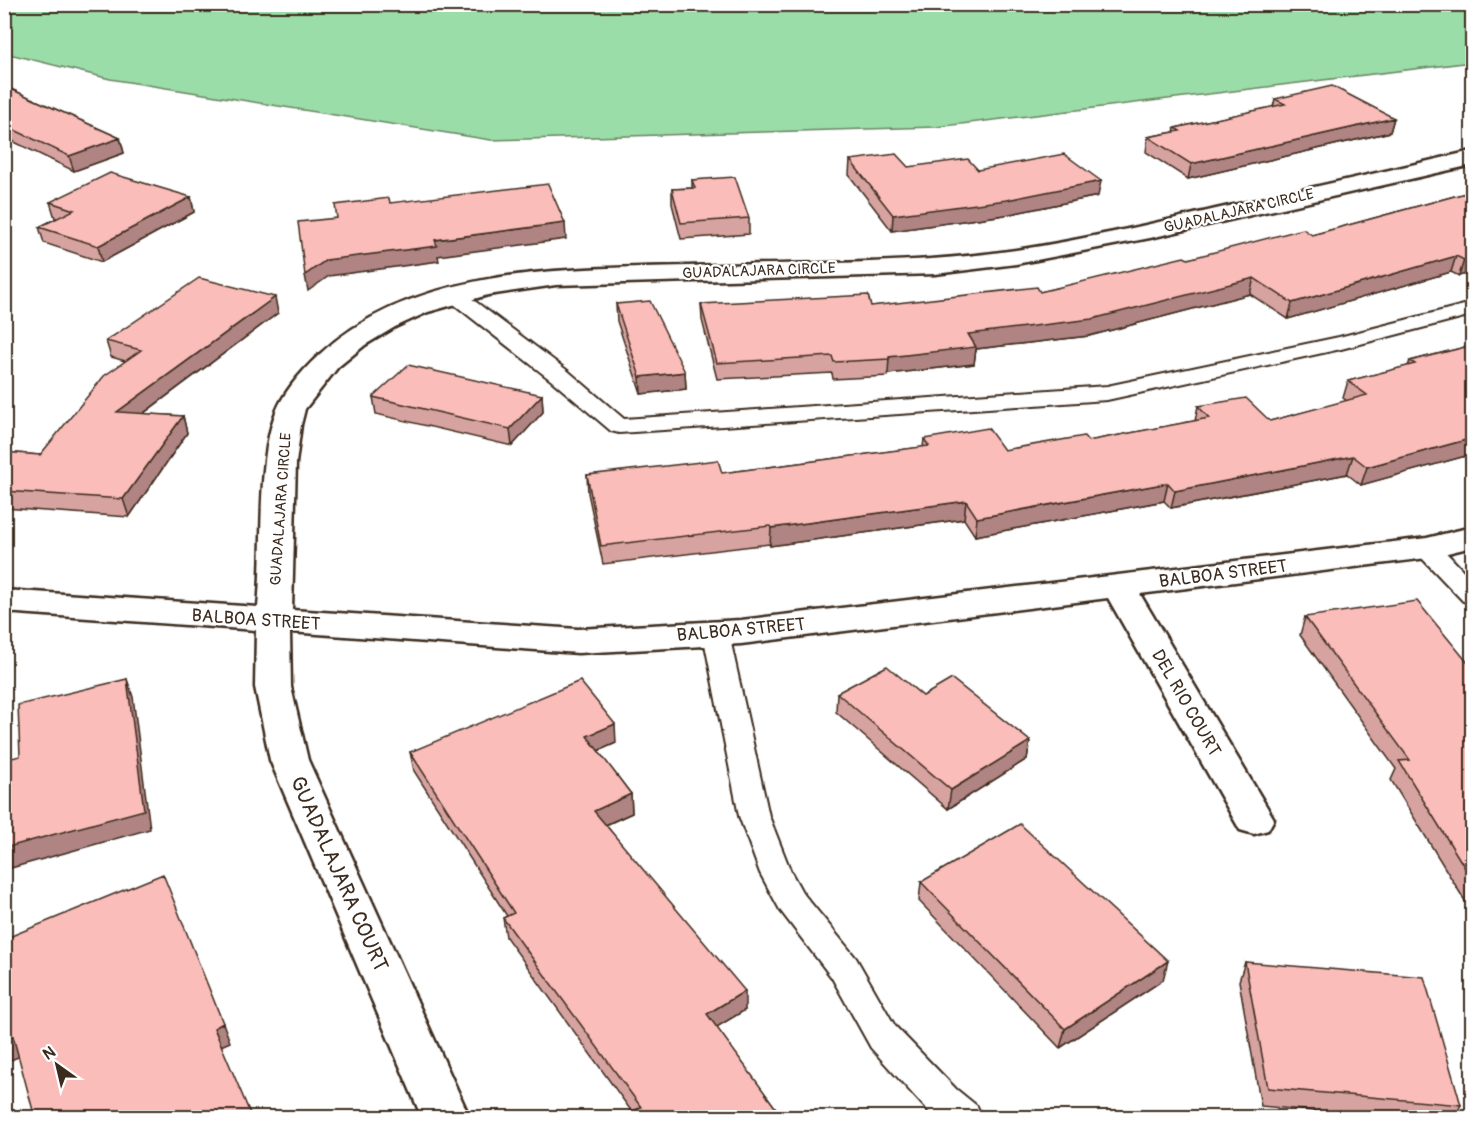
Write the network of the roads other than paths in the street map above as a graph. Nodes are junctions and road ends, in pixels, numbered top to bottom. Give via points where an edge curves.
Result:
1 (1473, 158) edge
2 (453, 294) junction
3 (1473, 309) edge
4 (1473, 537) edge
5 (1427, 548) junction
6 (1119, 587) junction
7 (1473, 595) edge
8 (4, 601) edge
9 (273, 621) junction
10 (716, 634) junction
11 (1254, 819) dead end
12 (446, 1118) edge
13 (964, 1118) edge

1 - 2 street, GUADALAJARA CIRCLE via 1016,257 935,266 556,277 506,282
2 - 3 lane via 619,426 1107,393 1341,343
2 - 9 street, GUADALAJARA CIRCLE via 377,326 346,346 315,374 291,408 282,445
4 - 5 street, BALBOA STREET
5 - 6 street, BALBOA STREET
5 - 7 lane
6 - 10 street, BALBOA STREET
6 - 11 street, DEL RIO COURT
8 - 9 street, BALBOA STREET
9 - 10 street, BALBOA STREET via 578,641
9 - 12 street, GUADALAJARA COURT via 273,687 289,760
10 - 13 lane via 754,816 776,873 791,901 844,968 883,1037

